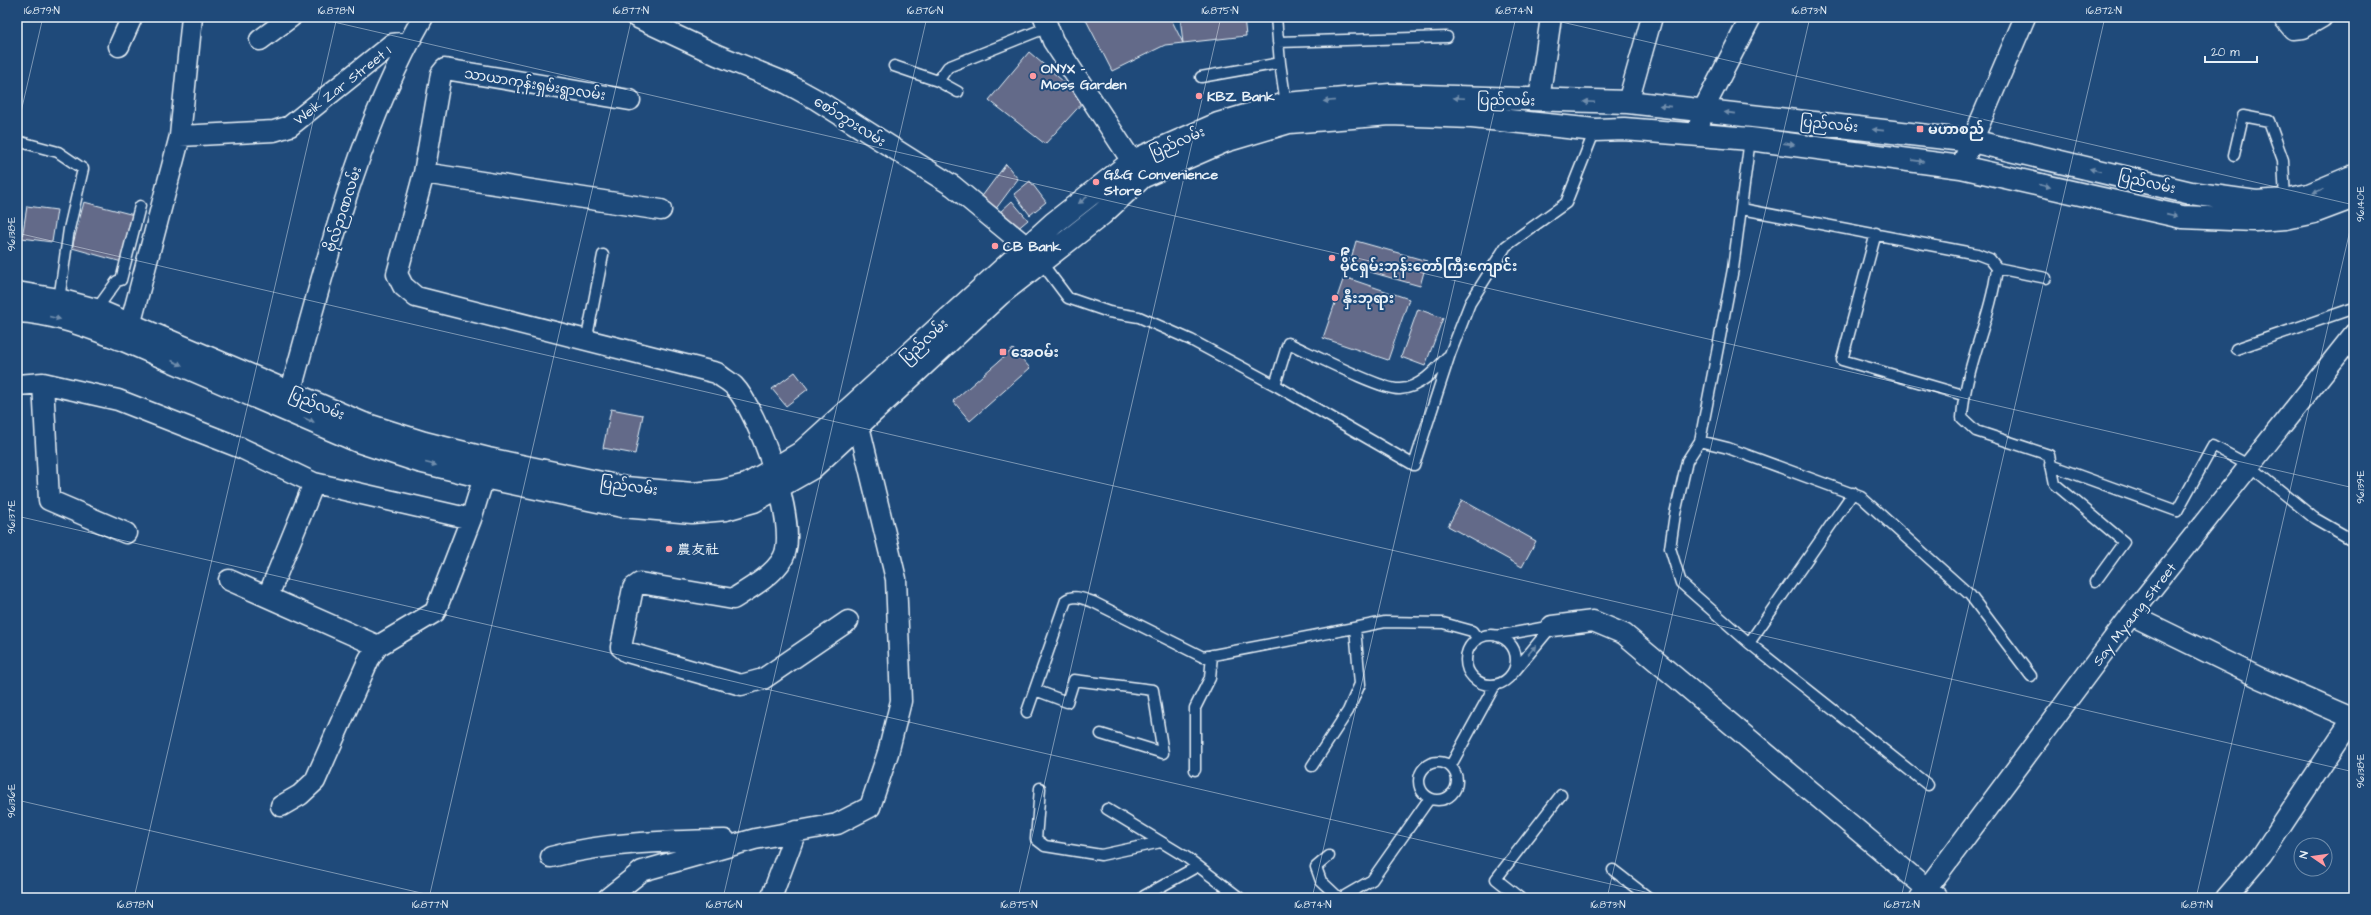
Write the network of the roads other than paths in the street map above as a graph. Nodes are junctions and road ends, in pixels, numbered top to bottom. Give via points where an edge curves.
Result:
1 (132, 17) edge
2 (192, 17) edge
3 (291, 17) edge
4 (423, 17) edge
5 (636, 17) edge
6 (1276, 17) edge
7 (1551, 17) edge
8 (1652, 17) edge
9 (1751, 17) edge
10 (2025, 17) edge
11 (2284, 17) edge
12 (2322, 17) edge
13 (1046, 22) edge
14 (1447, 37) dead end
15 (260, 40) dead end
16 (409, 42) junction
17 (1278, 42) junction
18 (119, 46) dead end
19 (1280, 64) junction
20 (894, 66) dead end
21 (1201, 77) dead end
22 (938, 81) junction
23 (958, 92) dead end
24 (630, 100) dead end
25 (1539, 100) junction
26 (1628, 102) junction
27 (1286, 104) junction
28 (1703, 110) junction
29 (1595, 130) junction
30 (1697, 135) junction
31 (180, 136) junction
32 (1750, 139) junction
33 (17, 140) edge
34 (1972, 141) junction
35 (2234, 155) dead end
36 (1961, 167) junction
37 (1138, 169) junction
38 (424, 173) junction
39 (2354, 176) edge
40 (2354, 197) edge
41 (2285, 200) junction
42 (140, 206) dead end
43 (1742, 209) junction
44 (661, 210) dead end
45 (1876, 233) junction
46 (603, 255) dead end
47 (1034, 255) junction
48 (1997, 268) junction
49 (2046, 278) dead end
50 (17, 293) edge
51 (59, 300) junction
52 (2354, 308) edge
53 (96, 310) junction
54 (17, 311) edge
55 (128, 332) junction
56 (2354, 334) edge
57 (586, 342) junction
58 (2236, 350) dead end
59 (1450, 354) junction
60 (43, 383) junction
61 (1275, 384) junction
62 (17, 385) edge
63 (1963, 396) junction
64 (288, 401) junction
65 (853, 419) junction
66 (1700, 441) junction
67 (2050, 465) junction
68 (2250, 466) junction
69 (484, 477) junction
70 (777, 478) junction
71 (314, 483) junction
72 (1853, 493) junction
73 (471, 519) junction
74 (126, 533) dead end
75 (2354, 541) edge
76 (229, 580) dead end
77 (2095, 582) dead end
78 (268, 596) junction
79 (2131, 615) junction
80 (848, 622) dead end
81 (1552, 626) junction
82 (1355, 628) junction
83 (1497, 636) junction
84 (1478, 639) junction
85 (1749, 643) junction
86 (378, 646) junction
87 (1212, 655) junction
88 (1512, 675) junction
89 (2031, 676) dead end
90 (1495, 685) junction
91 (1035, 690) junction
92 (1027, 712) dead end
93 (2353, 718) edge
94 (1101, 734) dead end
95 (1450, 765) junction
96 (1312, 766) dead end
97 (1195, 770) dead end
98 (1928, 785) dead end
99 (1040, 788) dead end
100 (1561, 795) dead end
101 (1429, 799) junction
102 (281, 806) dead end
103 (1108, 809) dead end
104 (796, 831) junction
105 (755, 839) junction
106 (1161, 842) junction
107 (1329, 856) dead end
108 (552, 857) dead end
109 (1198, 866) junction
110 (1613, 870) dead end
111 (1928, 895) edge
112 (1144, 896) dead end
113 (608, 898) edge
114 (771, 898) edge
115 (1240, 898) edge
116 (1340, 898) edge
117 (1520, 898) edge
118 (1649, 898) edge
119 (2225, 898) edge

1 - 18 street
2 - 31 street
3 - 15 street
4 - 16 street, ဗိုလ်ဉာဏလမ်း
5 - 47 street, စော်ဘွားလမ်း via 786,83 817,100 954,186
6 - 17 lane
7 - 25 street
8 - 26 street
9 - 28 street
10 - 34 street
11 - 12 street via 2293,29 2303,28
13 - 22 lane via 948,67
13 - 37 street via 1053,41
14 - 17 lane
16 - 31 street, Weik Zar Street 1 via 392,44 290,126 274,131
16 - 64 street, ဗိုလ်ဉာဏလမ်း via 369,132 340,215
17 - 19 lane
19 - 21 lane
19 - 27 lane
20 - 22 lane
22 - 23 lane
24 - 38 street, သာယာကုန်းရှမ်းရွာလမ်း via 445,69 441,74
26 -> 25 highway, ပြည်လမ်း
25 -> 27 highway, ပြည်လမ်း via 1390,95
28 -> 26 highway, ပြည်လမ်း
27 - 37 highway, ပြည်လမ်း via 1218,124
28 - 30 street
34 -> 28 highway, ပြည်လမ်း
29 - 30 highway, ပြည်လမ်း via 1624,129
29 - 37 highway, ပြည်လမ်း via 1472,117 1390,114 1289,122
29 - 59 lane via 1566,203 1506,246 1470,303
30 - 32 highway, ပြည်လမ်း
31 - 55 street
32 -> 36 highway, ပြည်လမ်း
32 - 43 lane
33 - 51 lane via 58,152 83,169 69,229
34 - 36 street
41 -> 34 highway, ပြည်လမ်း via 2256,202 2191,193
35 - 41 lane via 2243,116 2269,121 2283,160
36 -> 40 highway, ပြည်လမ်း via 2182,217 2256,220 2286,218 2314,212
37 - 47 highway, ပြည်လမ်း via 1102,214
38 - 44 street
38 - 57 street via 397,274 403,286 416,297
39 -> 41 highway, ပြည်လမ်း via 2309,195
42 - 53 lane via 121,280
43 - 45 lane
43 - 66 lane via 1733,270
45 - 48 lane via 1978,254 1990,260
45 - 63 lane via 1842,360
46 - 57 lane
47 - 61 lane via 1068,298 1109,312 1139,317 1191,340
47 - 65 highway, ပြည်လမ်း via 1000,294
48 - 49 lane
48 - 63 lane via 1995,289
50 - 51 highway, ပြည်လမ်း
51 - 53 highway, ပြည်လမ်း
52 - 58 lane
53 - 55 highway, ပြည်လမ်း
54 -> 55 highway, ပြည်လမ်း
55 - 64 highway, ပြည်လမ်း
56 - 68 street, Say Myaung Street
57 - 70 street via 717,373 734,387 755,421
59 - 61 lane via 1434,372 1417,384 1399,390 1373,382 1288,343
59 - 61 lane via 1414,465
60 - 62 street
60 - 71 street via 118,400 241,448
60 - 74 street via 49,500
63 - 67 lane via 1962,418 1976,431 2049,456
64 -> 69 highway, ပြည်လမ်း via 358,441 419,461
64 - 70 highway, ပြည်လမ်း via 488,460 625,488 692,494 723,491
65 - 70 highway, ပြည်လမ်း via 812,468
65 - 104 street via 896,579 901,701 888,753 870,807 837,824
66 - 72 lane via 1728,448
66 - 85 lane via 1687,461 1670,548 1681,583
67 - 68 lane via 2177,511 2213,446
67 - 77 lane via 2055,484 2124,542
68 - 75 lane via 2314,518
68 - 79 street, Say Myaung Street
69 - 70 highway, ပြည်လမ်း via 622,506 692,512 726,509 754,501
69 - 73 street
70 - 80 street via 788,539 783,559 760,582 733,599 640,583 633,588 622,647 627,652 742,685 763,679
71 - 73 street
71 - 78 street
72 - 85 lane
72 - 89 lane via 1861,497 1970,595
73 - 86 street via 435,612
76 - 78 street
78 - 86 street
79 - 93 street via 2260,678
79 - 111 street, Say Myaung Street
81 - 83 lane
88 -> 81 lane
81 - 111 street via 1593,621 1624,634
82 - 84 lane via 1385,622 1443,623 1472,631
82 - 87 lane
82 - 96 lane via 1360,684 1348,711
83 - 84 lane
83 - 88 lane via 1506,640 1514,652 1516,666
84 - 90 lane via 1467,655 1468,669 1477,681
85 - 98 lane
86 - 102 street via 369,659 315,781 300,795
87 - 91 lane via 1203,657 1093,602 1077,597 1069,598 1066,600
87 - 97 lane via 1210,678 1195,708
88 - 90 lane
90 - 95 lane
91 - 92 lane
91 - 94 lane via 1067,702 1074,680 1152,690 1163,753
93 - 119 street via 2262,855
95 - 101 lane via 1458,778 1456,792 1444,801
95 - 101 lane via 1435,761 1421,770 1419,786
99 - 106 lane via 1036,839 1038,843 1101,855
100 - 117 lane via 1496,879
101 - 116 lane via 1372,880
103 - 106 lane
104 - 105 street
104 - 114 street
105 - 108 street via 661,842 571,852
105 - 113 street via 642,871
106 - 109 lane
107 - 116 lane via 1316,868 1321,881
109 - 112 lane
109 - 115 lane
110 - 118 lane

